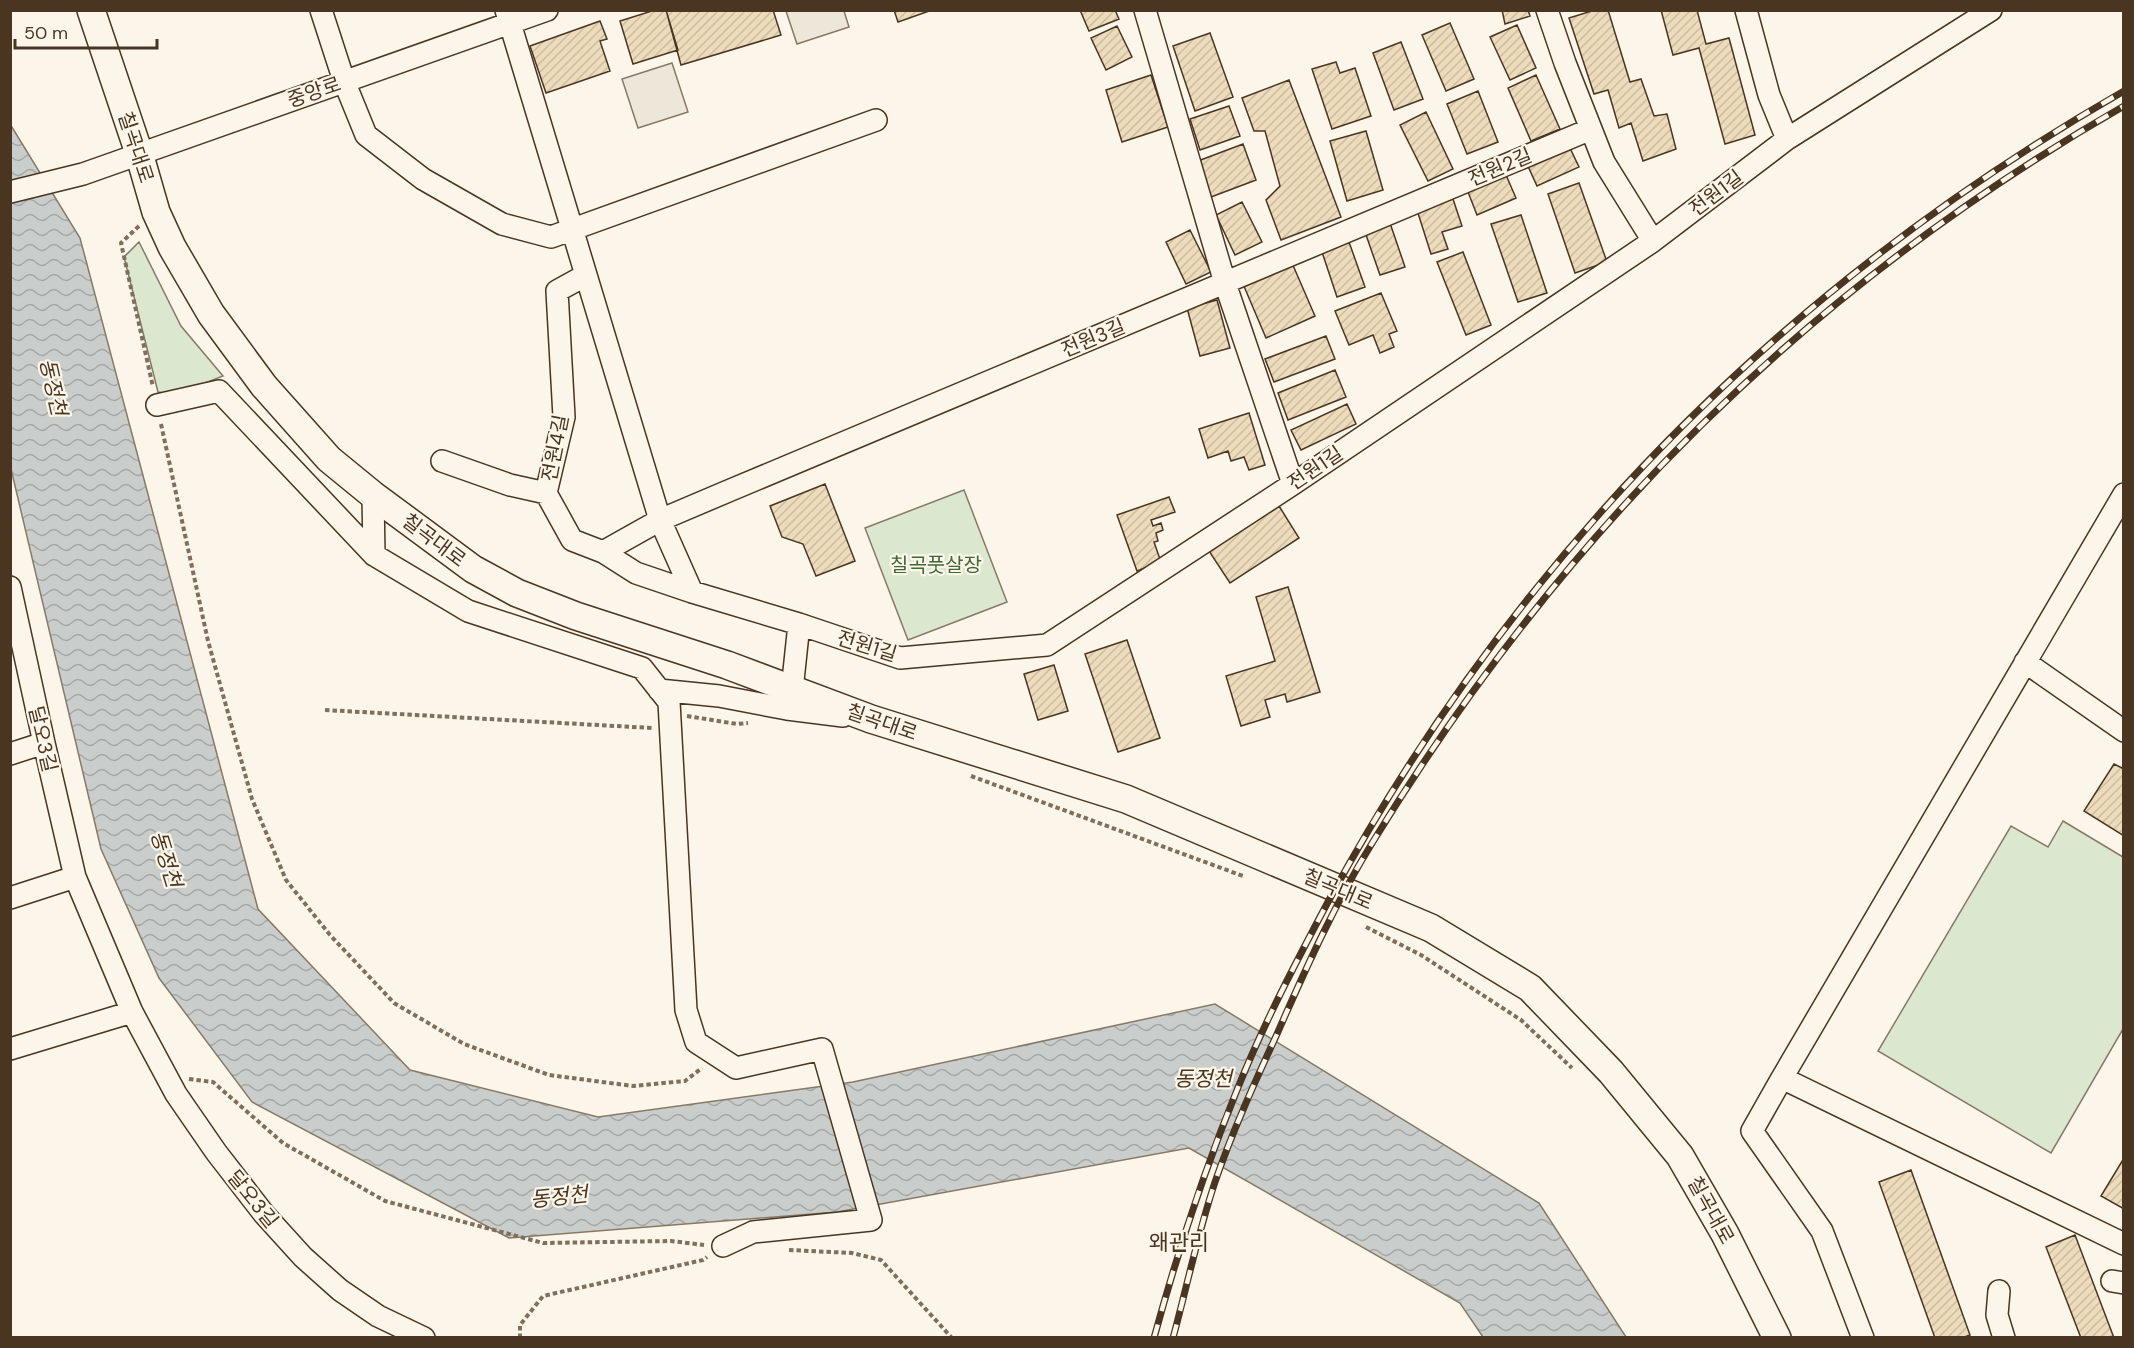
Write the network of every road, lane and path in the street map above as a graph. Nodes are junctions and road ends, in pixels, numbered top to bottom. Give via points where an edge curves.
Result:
1 (73, 10) edge
2 (90, 10) edge
3 (108, 10) edge
4 (321, 10) edge
5 (547, 10) edge
6 (1145, 10) edge
7 (1547, 10) edge
8 (1746, 10) edge
9 (1991, 10) edge
10 (508, 17) edge
11 (105, 55) junction
12 (344, 81) junction
13 (876, 120) dead end
14 (1591, 129) junction
15 (1787, 139) junction
16 (139, 153) junction
17 (10, 192) edge
18 (1410, 205) joint
19 (156, 212) junction
20 (572, 230) junction
21 (1653, 241) junction
22 (586, 275) junction
23 (1225, 283) junction
24 (157, 405) junction
25 (442, 461) dead end
26 (1293, 483) junction
27 (546, 494) junction
28 (2124, 494) edge
29 (374, 495) junction
30 (660, 520) junction
31 (603, 552) junction
32 (374, 555) junction
33 (692, 592) junction
34 (11, 597) edge
35 (799, 624) junction
36 (2025, 662) junction
37 (659, 690) junction
38 (792, 690) junction
39 (324, 710) dead end
40 (871, 719) junction
41 (757, 722) dead end
42 (670, 728) junction
43 (2124, 731) edge
44 (44, 743) junction
45 (10, 754) edge
46 (969, 775) dead end
47 (1246, 876) dead end
48 (75, 877) junction
49 (10, 898) edge
50 (1363, 926) dead end
51 (132, 1012) junction
52 (10, 1049) edge
53 (717, 1056) junction
54 (1578, 1072) dead end
55 (166, 1075) junction
56 (1782, 1078) junction
57 (2124, 1244) edge
58 (723, 1246) junction
59 (782, 1249) dead end
60 (1999, 1291) dead end
61 (424, 1338) edge
62 (520, 1338) edge
63 (952, 1338) edge
64 (1778, 1338) edge
65 (1863, 1338) edge
66 (2004, 1338) edge

1 - 11 main road
2 - 11 main road, 칠곡대로
3 - 11 main road
4 - 12 street
5 - 10 street, 중앙로
6 - 23 street
7 - 14 street
8 - 15 street via 1769,95
9 - 15 street, 전원1길
10 - 12 street, 중앙로
10 - 20 street
11 - 16 main road, 칠곡대로
12 - 16 street, 중앙로
12 - 20 street via 366,135 423,179 502,224 551,237
13 - 20 street
14 - 18 street, 전원2길
14 - 21 street via 1604,162
15 - 21 street, 전원1길
16 - 17 street, 중앙로 via 83,174
16 - 19 main road, 칠곡대로
18 - 23 street, 전원3길
19 - 24 path via 121,243
19 - 29 main road, 칠곡대로 via 172,248 211,314 264,386 329,459
20 - 22 street
21 - 26 street, 전원1길
22 - 27 street, 전원4길 via 557,291 564,417
22 - 30 street
23 - 26 street
23 - 30 street, 전원3길
24 - 32 street via 219,391
24 - 53 path via 208,641 252,799 286,879 330,935 394,1003 464,1044 549,1075 633,1086 685,1081
25 - 27 street, 전원4길
26 - 35 street, 전원1길 via 1047,645 900,658
27 - 31 street, 전원1길 via 572,540
28 - 36 street
29 - 32 street
29 - 38 main road, 칠곡대로 via 473,569 517,593
30 - 31 street
30 - 33 street
31 - 33 street, 전원1길 via 636,573
32 - 37 street via 468,611 642,668
33 - 35 street, 전원1길
34 - 44 street, 달오3길
35 - 38 street
36 - 43 street
36 - 56 street
37 - 40 street
37 - 42 street via 669,702
38 - 40 main road, 칠곡대로
39 - 42 path
40 - 64 main road, 칠곡대로 via 1126,799 1431,928 1530,988 1611,1072 1680,1156
41 - 42 path via 737,724 684,716
42 - 53 street via 686,1010 696,1042
44 - 45 street
44 - 48 street, 달오3길
46 - 47 path
48 - 49 street
48 - 51 street, 달오3길
50 - 54 path via 1421,955 1521,1020
51 - 52 street
51 - 55 street, 달오3길
53 - 58 street via 736,1068 822,1049 871,1220 753,1232
55 - 58 path via 213,1082 283,1143 385,1201 543,1243 671,1241
55 - 61 street, 달오3길 via 216,1152 303,1257 340,1290 378,1316
56 - 57 street
56 - 65 street via 1752,1131 1822,1231
58 - 62 path via 703,1260 543,1296 520,1325
59 - 63 path via 852,1253 881,1260
60 - 66 street via 1997,1316

